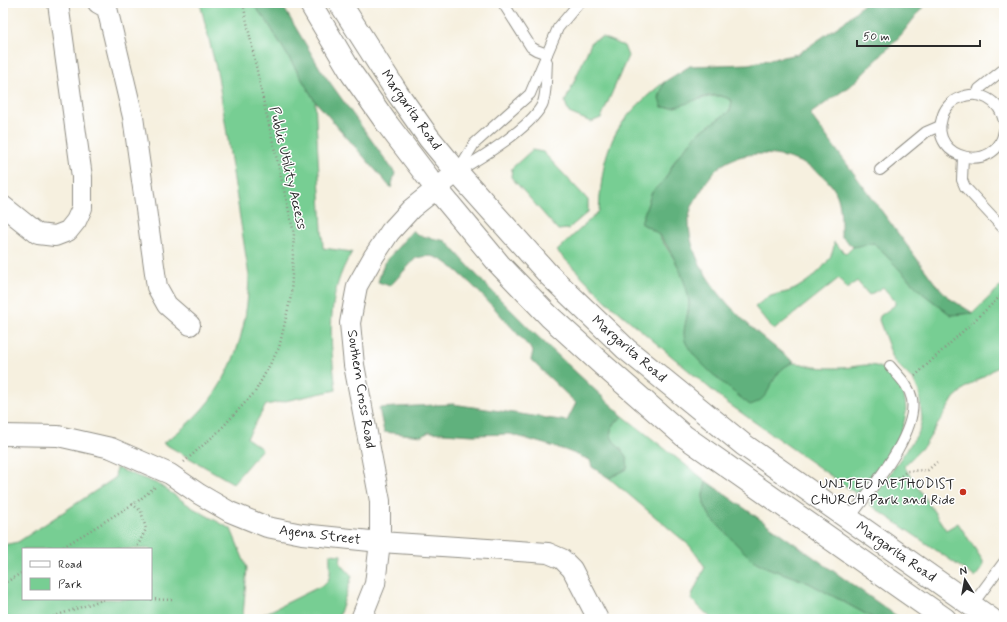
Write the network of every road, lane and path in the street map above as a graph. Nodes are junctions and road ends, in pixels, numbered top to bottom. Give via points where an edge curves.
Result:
1 (58, 3) edge
2 (243, 3) edge
3 (310, 3) edge
4 (340, 3) edge
5 (503, 3) edge
6 (579, 3) edge
7 (105, 5) edge
8 (547, 54) junction
9 (1004, 69) edge
10 (977, 95) junction
11 (1004, 121) edge
12 (940, 126) junction
13 (1004, 131) edge
14 (963, 157) junction
15 (880, 170) dead end
16 (457, 172) junction
17 (436, 188) junction
18 (3, 206) edge
19 (1004, 229) edge
20 (1004, 293) edge
21 (190, 325) dead end
22 (890, 366) dead end
23 (906, 384) junction
24 (3, 435) edge
25 (937, 462) dead end
26 (170, 474) junction
27 (894, 483) dead end
28 (132, 504) junction
29 (849, 519) junction
30 (380, 542) junction
31 (62, 548) edge
32 (136, 548) edge
33 (1004, 562) edge
34 (22, 573) edge
35 (3, 584) edge
36 (152, 599) edge
37 (102, 600) edge
38 (172, 600) dead end
39 (972, 605) junction
40 (46, 619) edge
41 (361, 619) edge
42 (598, 619) edge
43 (945, 619) edge
44 (991, 619) edge

1 - 18 street via 82,177 82,208 68,231 55,236 38,234
2 - 26 path, Public Utility Access via 294,233 292,296 279,348 255,392 218,432
3 - 17 main road, Margarita Road via 352,74
4 - 16 main road, Margarita Road via 398,94
5 - 8 lane via 531,46
6 - 8 lane via 558,28
7 - 21 street via 133,117 155,280 168,305
8 - 16 lane via 530,94 474,144
8 - 16 lane via 543,104 532,119 484,156
9 - 10 lane via 979,88
10 - 11 lane via 993,102
10 - 12 lane via 956,99 943,113
12 - 14 lane via 946,144
12 - 15 lane via 926,132
13 - 14 lane via 998,146 987,155 978,158
14 - 19 lane via 962,180 965,187
16 - 17 street, Southern Cross Road
16 - 29 main road, Margarita Road via 549,275 626,349 744,445
17 - 30 street, Southern Cross Road via 411,209 390,232 374,256 357,286 350,323 354,365 380,501
17 - 43 main road, Margarita Road via 499,264 548,316 679,431
20 - 23 path
22 - 23 lane
23 - 29 lane via 912,398 912,416 907,433
24 - 26 street, Agena Street via 58,436 111,448
25 - 27 path via 928,470 907,471
26 - 28 path, Public Utility Access
26 - 30 street, Agena Street via 230,512 267,527 302,534
28 - 31 path, Public Utility Access
28 - 32 path via 141,510 146,529
29 - 39 main road, Margarita Road
30 - 41 street, Southern Cross Road via 375,584
30 - 42 street, Agena Street via 548,553 562,559 572,569
33 - 39 lane
34 - 35 path
36 - 38 path
37 - 40 path
39 - 44 main road, Margarita Road

